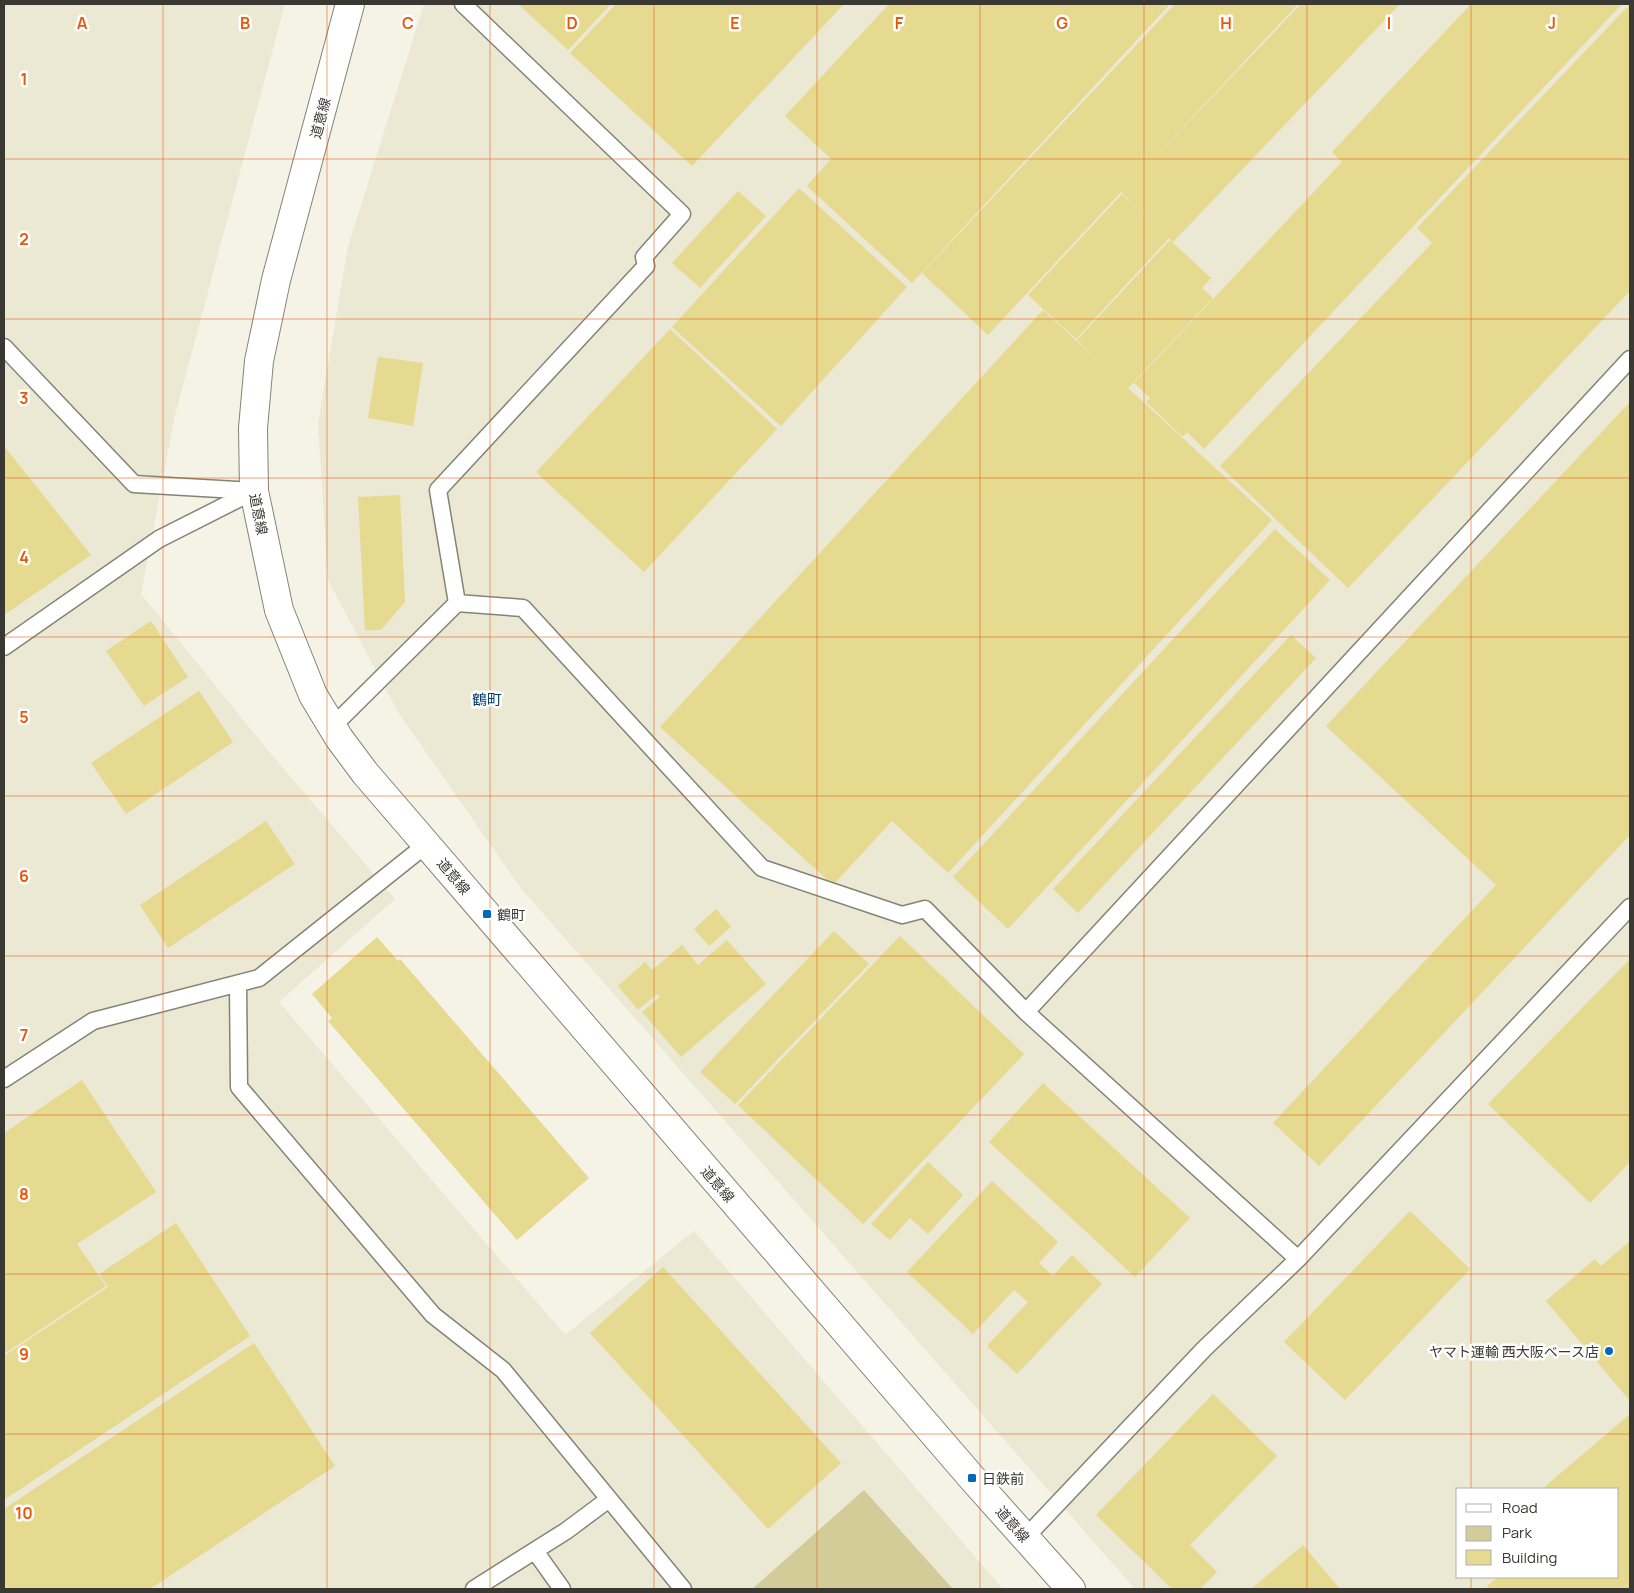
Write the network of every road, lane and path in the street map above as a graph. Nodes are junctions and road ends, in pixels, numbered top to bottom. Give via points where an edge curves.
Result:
1 (350, 4) edge
2 (463, 4) edge
3 (4, 348) edge
4 (1630, 359) edge
5 (254, 491) junction
6 (457, 603) junction
7 (4, 647) edge
8 (332, 728) junction
9 (427, 844) junction
10 (1630, 906) edge
11 (238, 984) junction
12 (1026, 1012) junction
13 (4, 1079) edge
14 (1298, 1259) junction
15 (609, 1500) junction
16 (1025, 1538) junction
17 (535, 1551) junction
18 (474, 1589) edge
19 (562, 1589) edge
20 (683, 1589) edge
21 (1071, 1589) edge

1 - 5 street, 道意線 via 276,280 258,361 253,428
2 - 6 lane via 682,214 644,257 646,266 438,490
3 - 5 lane via 134,484
4 - 12 lane
5 - 7 lane via 159,539
5 - 8 street, 道意線 via 279,610 313,696
6 - 8 lane
6 - 12 lane via 523,608 762,868 902,914 925,909
8 - 9 street, 道意線 via 365,773
9 - 11 lane via 259,978
9 - 16 street, 道意線
10 - 14 lane
11 - 13 lane via 93,1021
11 - 15 lane via 239,1087 433,1315 503,1370
12 - 14 lane
14 - 16 lane via 1204,1349
15 - 17 lane
15 - 20 lane
16 - 21 street, 道意線
17 - 18 lane
17 - 19 lane

